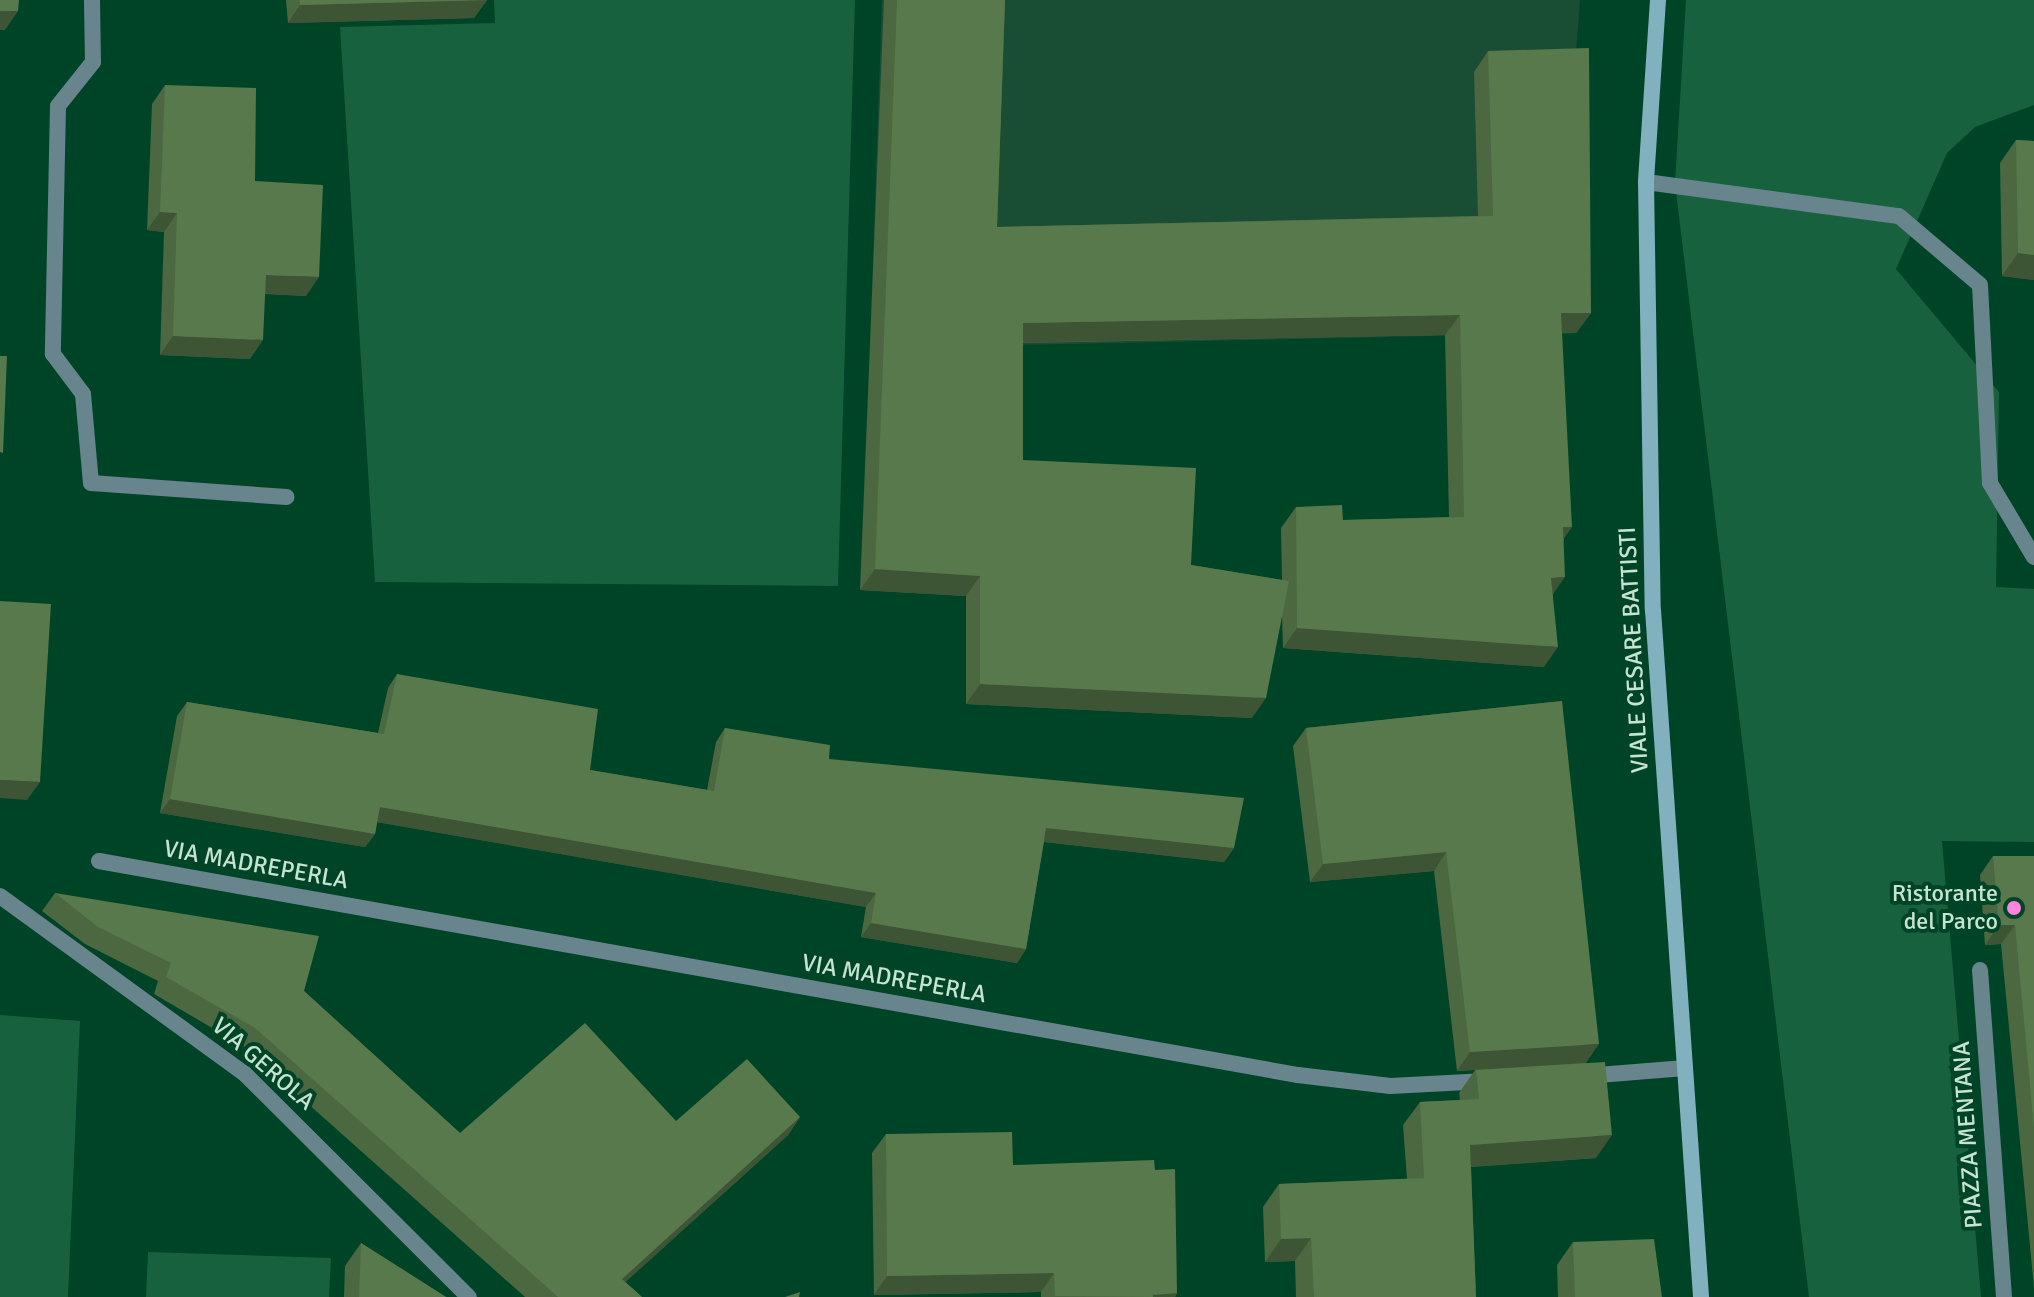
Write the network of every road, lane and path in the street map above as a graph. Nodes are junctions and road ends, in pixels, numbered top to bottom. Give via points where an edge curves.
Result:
1 (92, 0) edge
2 (1658, 0) edge
3 (1646, 182) junction
4 (287, 497) dead end
5 (2034, 557) edge
6 (99, 861) dead end
7 (0, 896) edge
8 (1980, 970) dead end
9 (1685, 1068) junction
10 (1574, 1076) edge
11 (1513, 1080) edge
12 (469, 1297) edge
13 (1701, 1297) edge
14 (2004, 1297) edge

1 - 4 street via 93,62 58,106 53,354 83,394 91,483
2 - 3 street, VIALE CESARE BATTISTI
3 - 5 street via 1899,216 1980,285 1990,483
3 - 9 street, VIALE CESARE BATTISTI via 1653,610
6 - 11 street, VIA MADREPERLA via 1298,1075 1390,1086
7 - 12 street, VIA GEROLA via 245,1074
8 - 14 street, PIAZZA MENTANA
9 - 10 street
9 - 13 street, VIALE CESARE BATTISTI

